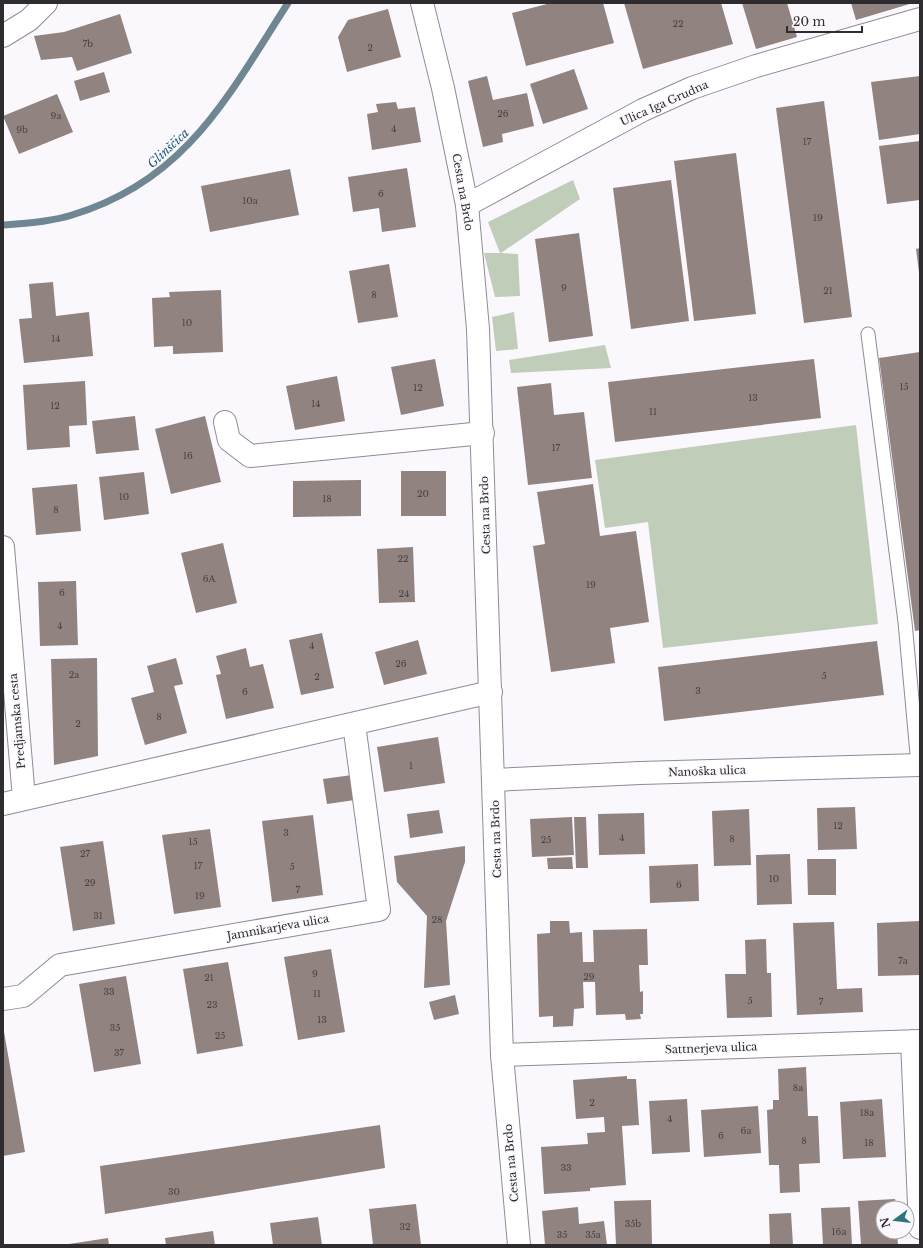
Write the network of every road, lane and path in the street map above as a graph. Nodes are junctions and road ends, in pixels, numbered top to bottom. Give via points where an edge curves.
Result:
1 (46, 3) edge
2 (422, 3) edge
3 (920, 19) edge
4 (3, 36) edge
5 (467, 205) junction
6 (868, 334) dead end
7 (225, 422) dead end
8 (483, 432) junction
9 (3, 546) edge
10 (491, 692) junction
11 (354, 724) junction
12 (919, 765) edge
13 (494, 780) junction
14 (24, 799) junction
15 (3, 804) edge
16 (3, 999) edge
17 (916, 1041) edge
18 (502, 1055) junction
19 (920, 1228) edge
20 (519, 1245) edge

1 - 4 street via 29,20
2 - 5 street, Cesta na Brdo via 443,88
3 - 5 street, Ulica Iga Grudna via 756,66 692,88 643,110
5 - 8 street, Cesta na Brdo via 478,329
6 - 12 lane via 905,622
7 - 8 street via 229,440 250,456
8 - 10 street, Cesta na Brdo
9 - 14 street, Predjamska cesta
10 - 11 street
10 - 13 street, Cesta na Brdo
11 - 14 street
11 - 16 street, Jamnikarjeva ulica via 379,910 60,965 23,996
12 - 13 street, Nanoška ulica via 640,772
13 - 18 street, Cesta na Brdo
14 - 15 street
17 - 18 street, Sattnerjeva ulica
17 - 19 street
18 - 20 street, Cesta na Brdo

